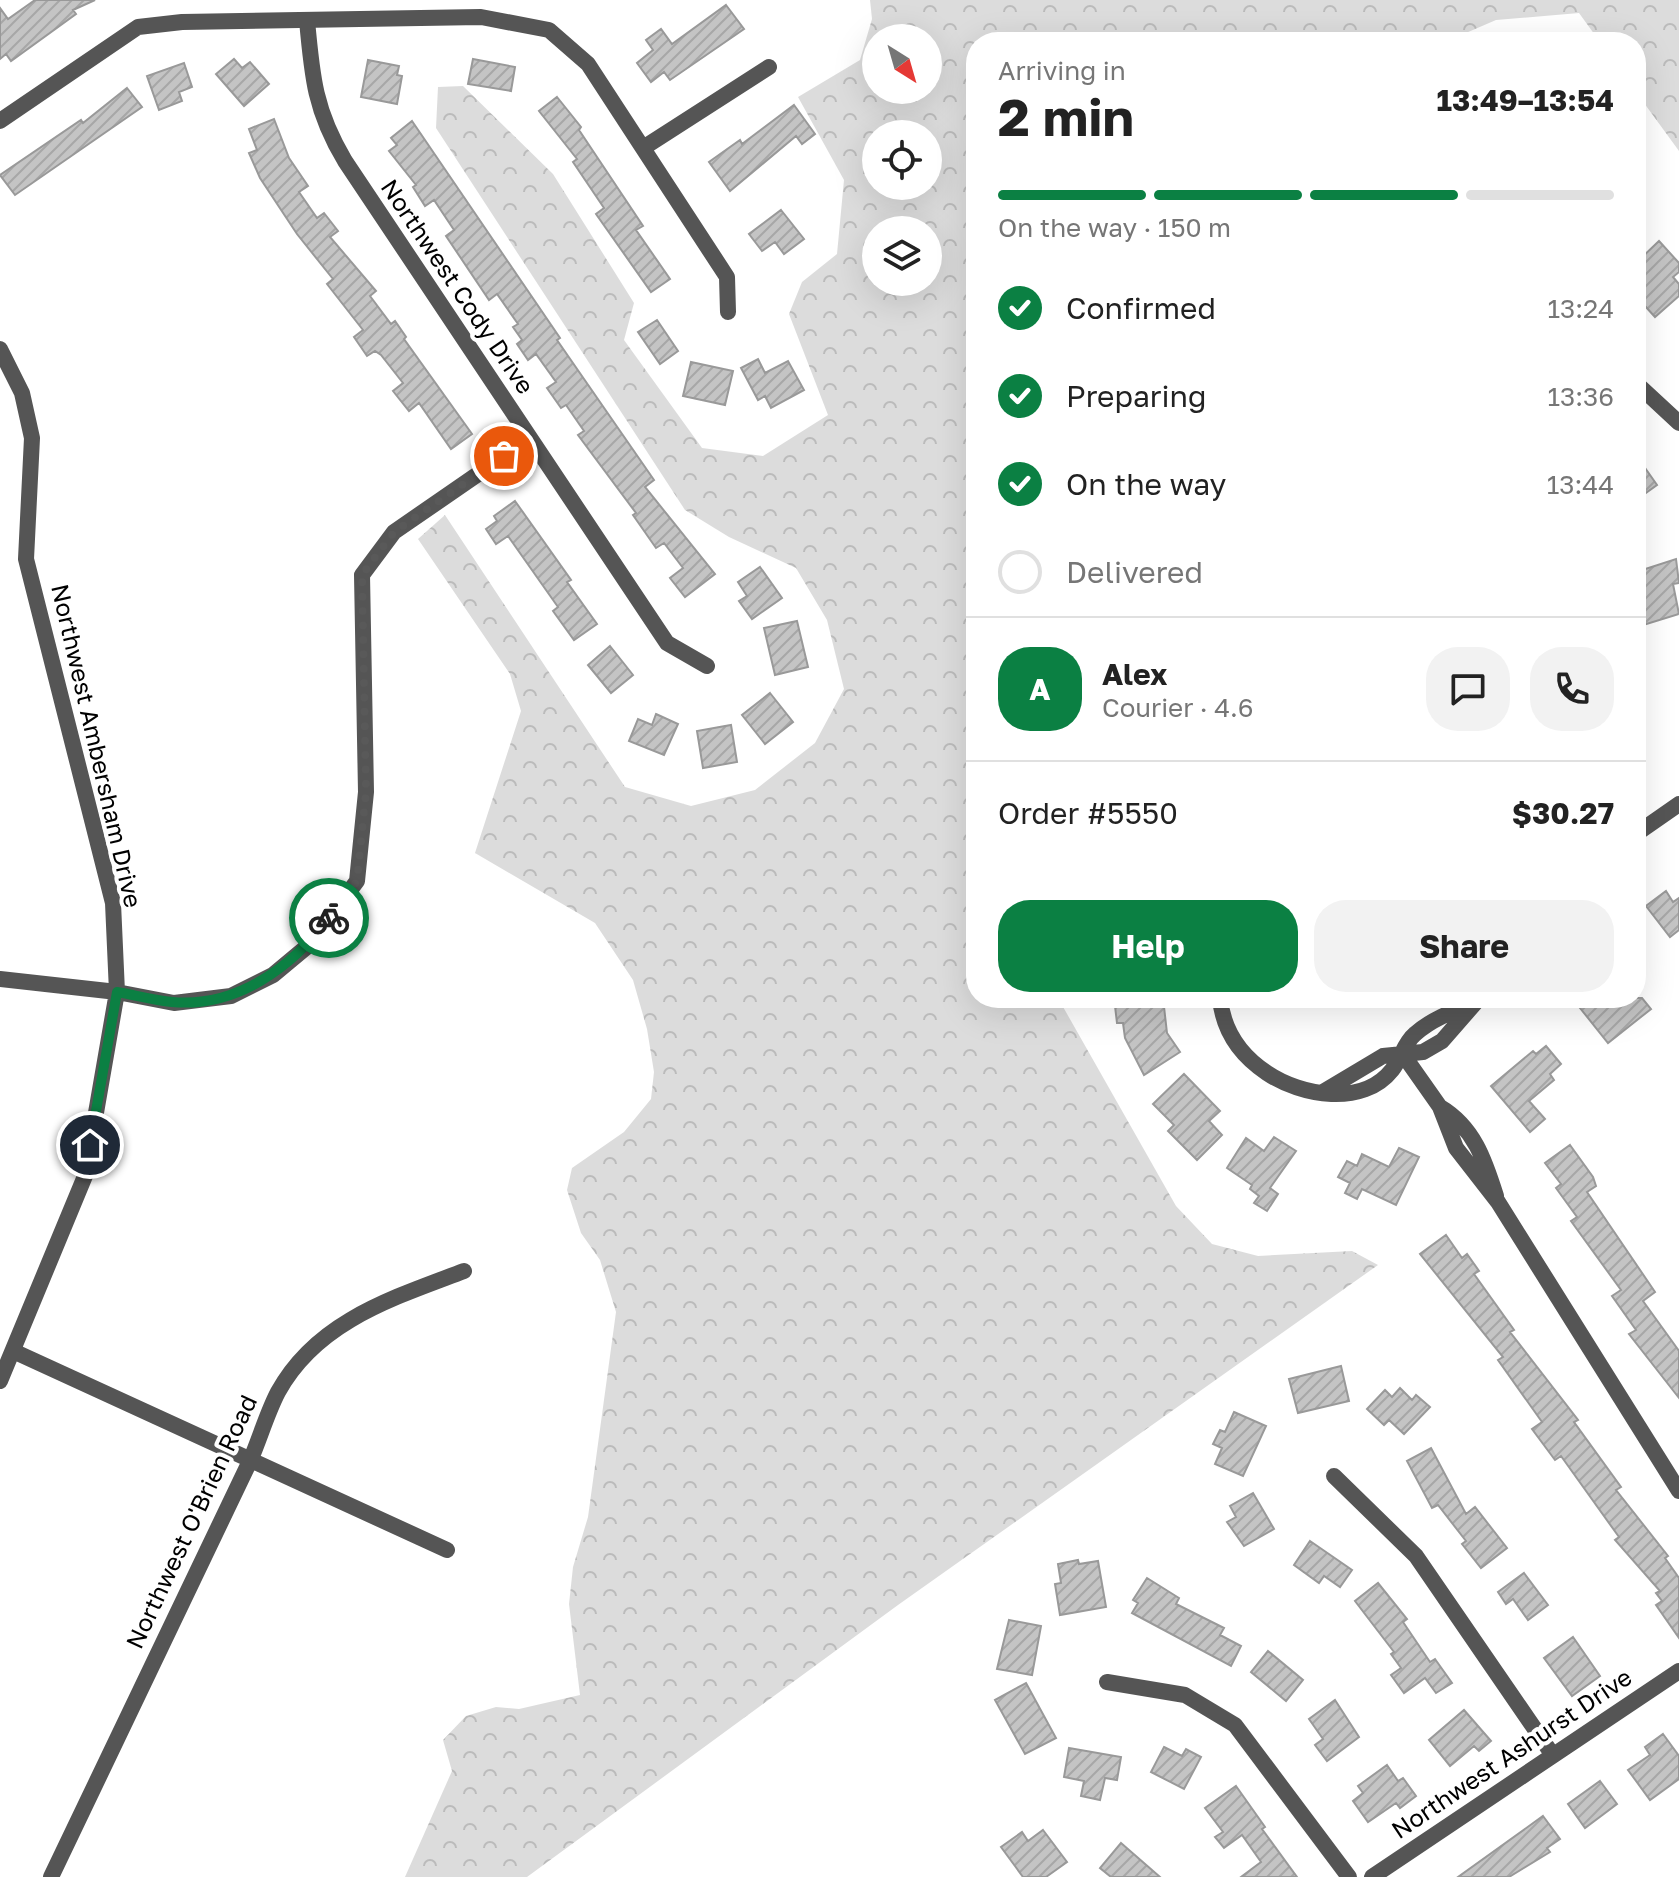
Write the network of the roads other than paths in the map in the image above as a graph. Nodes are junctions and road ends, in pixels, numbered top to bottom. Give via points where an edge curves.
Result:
1 (307, 20) junction
2 (769, 67) dead end
3 (0, 121) edge
4 (643, 148) junction
5 (728, 312) dead end
6 (0, 349) edge
7 (1646, 392) edge
8 (1679, 423) edge
9 (529, 439) junction
10 (707, 666) dead end
11 (1679, 804) edge
12 (1646, 827) edge
13 (0, 979) edge
14 (117, 992) junction
15 (1222, 1008) edge
16 (1471, 1008) edge
17 (1402, 1053) junction
18 (464, 1271) dead end
19 (13, 1351) junction
20 (0, 1381) edge
21 (250, 1461) junction
22 (1334, 1476) dead end
23 (1679, 1491) edge
24 (447, 1550) dead end
25 (1679, 1671) edge
26 (1107, 1682) dead end
27 (1552, 1754) junction
28 (51, 1877) edge
29 (1349, 1877) edge
30 (1372, 1877) edge

1 - 3 street via 138,27
1 - 4 street via 481,17 549,30 588,64
1 - 9 street, Northwest Cody Drive via 323,125
2 - 4 street
4 - 5 street via 727,277
6 - 14 street, Northwest Ambersham Drive via 22,393 32,438 26,559 113,903
7 - 8 street
9 - 10 street, Northwest Cody Drive via 667,643
9 - 14 street via 394,532 362,575 366,792 357,881 309,945 273,975 231,996 174,1003
11 - 12 street
13 - 14 street
14 - 19 street, Northwest Ambersham Drive via 85,1176
15 - 17 street via 1226,1028 1249,1060 1277,1079 1321,1093 1348,1094 1376,1083 1392,1071
16 - 17 street via 1442,1041 1423,1052
17 - 23 street via 1440,1107 1456,1148 1498,1202
18 - 21 street, Northwest O'Brien Road via 339,1324 309,1350 278,1392
19 - 20 street, Northwest Ambersham Drive
19 - 21 street
21 - 24 street
21 - 28 street, Northwest O'Brien Road
22 - 27 street via 1416,1556
25 - 27 street, Northwest Ashurst Drive
26 - 29 street via 1185,1695 1235,1725
27 - 30 street, Northwest Ashurst Drive

